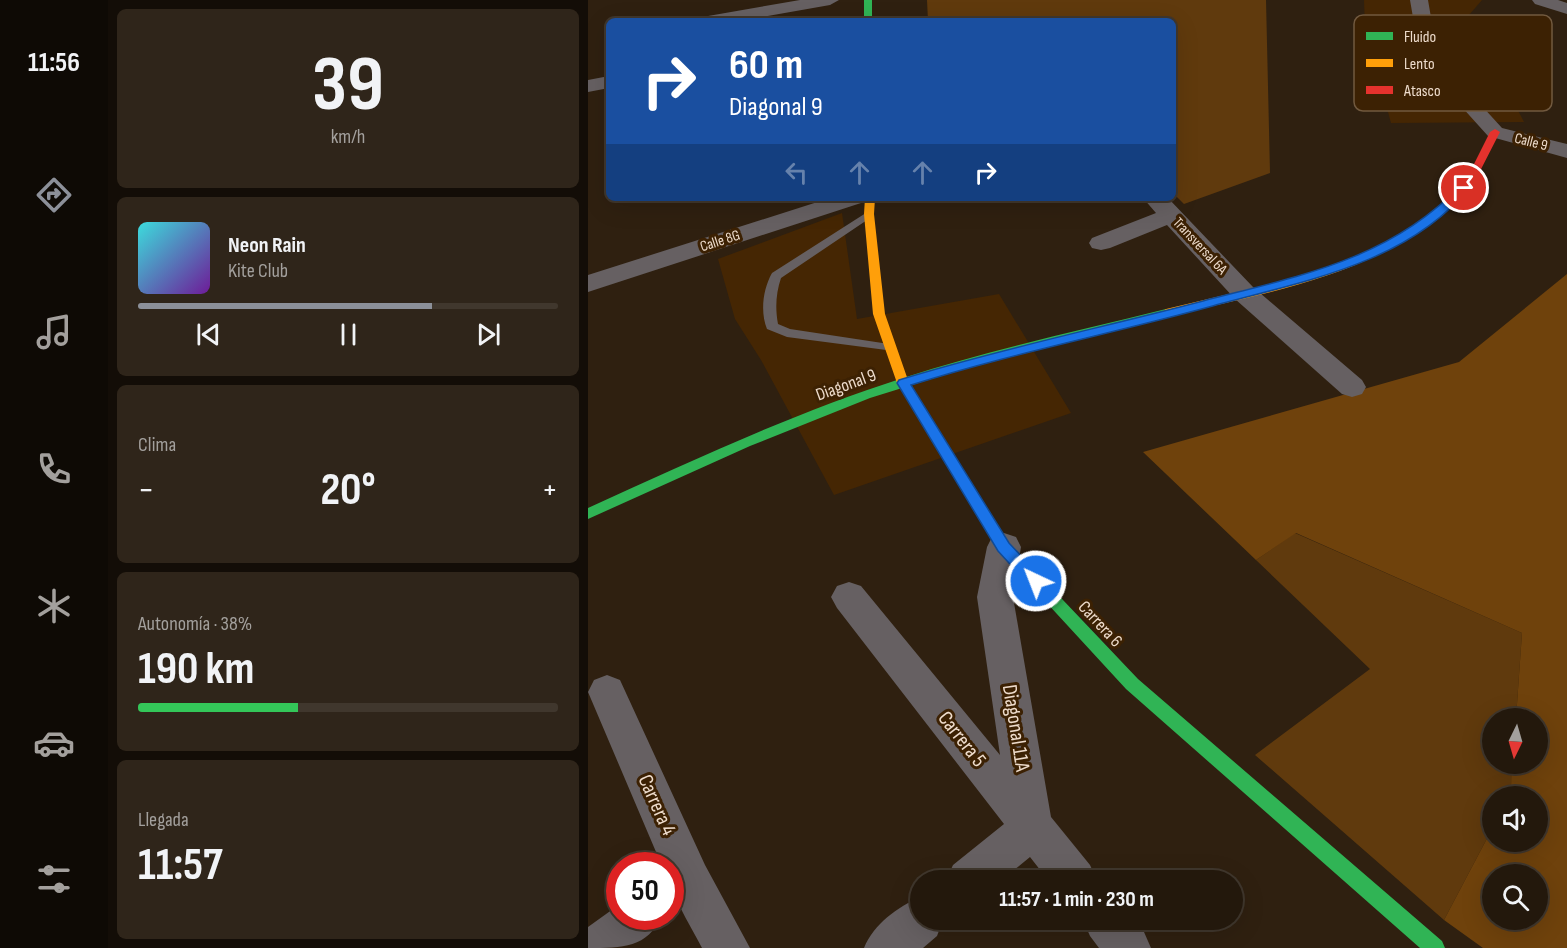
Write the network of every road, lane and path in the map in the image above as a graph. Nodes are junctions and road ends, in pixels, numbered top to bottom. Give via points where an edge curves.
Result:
1 (830, 0) edge
2 (867, 0) edge
3 (1419, 0) edge
4 (1541, 0) edge
5 (1567, 9) edge
6 (1422, 15) edge
7 (725, 18) edge
8 (868, 18) edge
9 (606, 83) edge
10 (588, 86) edge
11 (1476, 111) edge
12 (1495, 132) junction
13 (1567, 151) edge
14 (861, 206) edge
15 (1163, 207) edge
16 (1101, 243) dead end
17 (588, 284) edge
18 (1244, 293) junction
19 (889, 348) junction
20 (903, 383) junction
21 (1352, 387) dead end
22 (588, 514) edge
23 (1004, 547) junction
24 (849, 597) dead end
25 (607, 692) dead end
26 (1032, 828) junction
27 (667, 852) edge
28 (980, 870) edge
29 (1067, 870) edge
30 (684, 892) edge
31 (910, 929) edge
32 (621, 930) edge
33 (1114, 930) edge
34 (597, 948) edge
35 (727, 948) edge
36 (887, 948) edge
37 (1128, 948) edge
38 (1435, 948) edge

1 - 7 street
2 - 8 street
3 - 6 street
4 - 5 street
9 - 10 street
11 - 12 street
12 - 13 street, Calle 9
12 - 18 street, Diagonal 9 via 1476,176 1439,213 1404,238 1334,269
14 - 17 street, Calle 8G
14 - 19 street, Carrera 6 via 879,314
14 - 19 lane via 776,276 769,316 772,326 787,333
15 - 16 street
15 - 18 street, Transversal 6A
18 - 20 street, Diagonal 9 via 987,357
18 - 21 street, Transversal 6A
19 - 20 street, Carrera 6
20 - 22 street, Diagonal 9 via 749,441
20 - 23 street, Carrera 6
23 - 26 street, Diagonal 11A via 995,597
23 - 38 street, Carrera 6 via 1132,684
24 - 26 street, Carrera 5
25 - 27 street, Carrera 4
26 - 28 street
26 - 29 street, Carrera 5
30 - 35 street, Carrera 4
31 - 36 street
32 - 34 street
33 - 37 street

